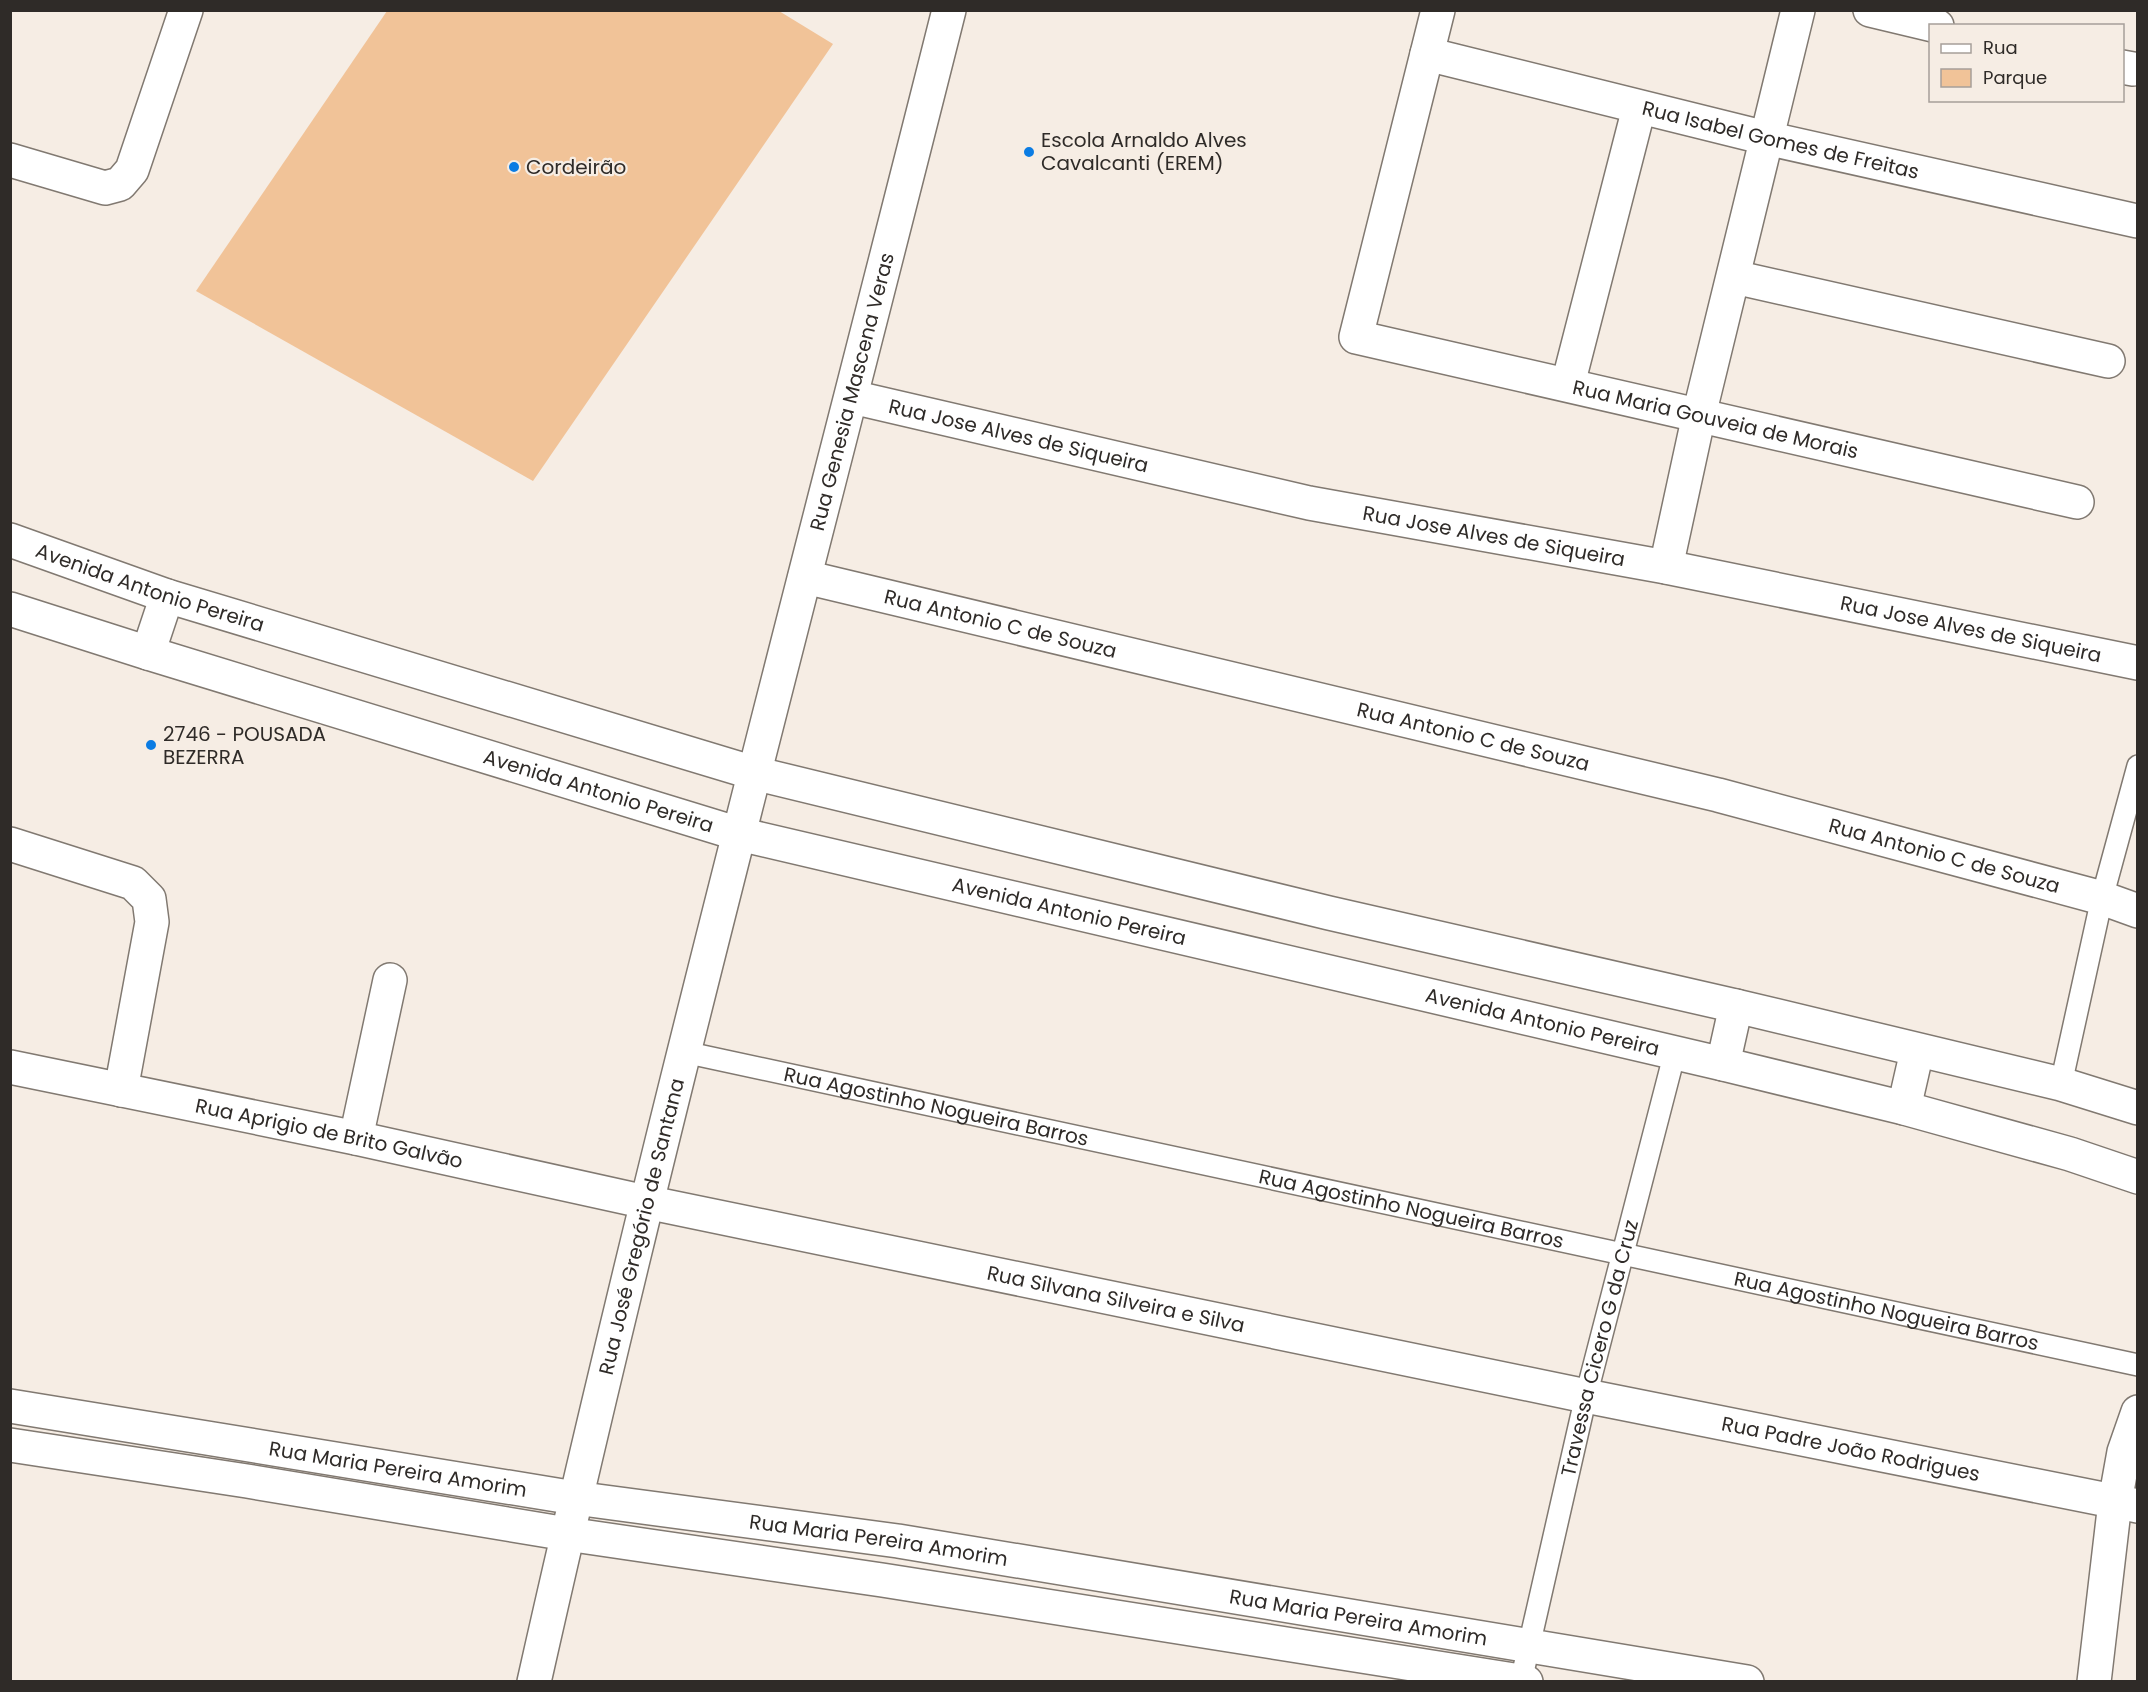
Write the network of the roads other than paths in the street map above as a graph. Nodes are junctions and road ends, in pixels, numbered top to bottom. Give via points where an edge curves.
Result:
1 (186, 10) edge
2 (949, 10) edge
3 (1438, 10) edge
4 (1798, 10) edge
5 (1870, 10) edge
6 (1929, 24) edge
7 (1427, 54) junction
8 (1639, 108) junction
9 (1766, 138) junction
10 (10, 160) edge
11 (2137, 221) edge
12 (1734, 277) junction
13 (2108, 361) dead end
14 (1568, 384) junction
15 (852, 397) junction
16 (1699, 415) junction
17 (2077, 502) dead end
18 (10, 540) edge
19 (1666, 567) junction
20 (805, 578) junction
21 (167, 596) junction
22 (10, 609) edge
23 (148, 653) junction
24 (2138, 663) edge
25 (2138, 766) edge
26 (754, 773) junction
27 (739, 834) junction
28 (10, 844) edge
29 (2102, 898) junction
30 (2138, 911) edge
31 (390, 980) dead end
32 (1736, 1006) junction
33 (1917, 1051) junction
34 (684, 1052) junction
35 (1675, 1052) junction
36 (1723, 1064) junction
37 (10, 1067) edge
38 (2061, 1084) junction
39 (121, 1090) junction
40 (1904, 1108) junction
41 (2138, 1108) edge
42 (356, 1138) junction
43 (2138, 1177) edge
44 (646, 1202) junction
45 (1622, 1254) junction
46 (2138, 1365) edge
47 (1586, 1396) junction
48 (10, 1406) edge
49 (2138, 1412) edge
50 (255, 1444) junction
51 (10, 1445) edge
52 (247, 1481) junction
53 (575, 1498) junction
54 (2126, 1504) edge
55 (567, 1534) junction
56 (1529, 1644) junction
57 (1608, 1669) edge
58 (1521, 1681) edge
59 (534, 1682) edge
60 (1526, 1682) edge
61 (1747, 1682) edge
62 (2094, 1682) edge

1 - 10 street via 132,170 120,184 105,188
2 - 15 street, Rua Genesia Mascena Veras
3 - 7 street
4 - 9 street
5 - 6 street
7 - 8 street, Rua Isabel Gomes de Freitas
7 - 14 street, Rua Maria Gouveia de Morais via 1356,337
8 - 9 street, Rua Isabel Gomes de Freitas
8 - 14 street
9 - 11 street, Rua Isabel Gomes de Freitas
9 - 12 street
12 - 13 street
12 - 16 street
14 - 16 street, Rua Maria Gouveia de Morais
15 - 19 street, Rua Jose Alves de Siqueira via 1309,503
15 - 20 street, Rua Genesia Mascena Veras
16 - 17 street, Rua Maria Gouveia de Morais
16 - 19 street
18 - 21 street, Avenida Antonio Pereira
19 - 24 street, Rua Jose Alves de Siqueira
20 - 26 street, Rua Genesia Mascena Veras
20 - 29 street, Rua Antonio C de Souza via 1718,795
21 - 23 street
21 - 26 street, Avenida Antonio Pereira
22 - 23 street, Avenida Antonio Pereira
23 - 27 street, Avenida Antonio Pereira
25 - 29 lane
26 - 27 street, Rua José Gregório de Santana
26 - 32 street, Avenida Antonio Pereira via 1329,913
27 - 34 street, Rua José Gregório de Santana
27 - 35 street, Avenida Antonio Pereira
28 - 39 street via 133,883 149,899 152,922
29 - 30 street, Rua Antonio C de Souza
29 - 38 lane
31 - 42 street
32 - 33 street, Avenida Antonio Pereira
32 - 36 street
33 - 38 street, Avenida Antonio Pereira
33 - 40 street
34 - 44 street, Rua José Gregório de Santana
34 - 45 lane, Rua Agostinho Nogueira Barros
35 - 36 street, Avenida Antonio Pereira
35 - 45 lane, Travessa Cicero G da Cruz
36 - 40 street, Avenida Antonio Pereira
37 - 39 street, Rua Aprigio de Brito Galvão
38 - 41 street, Avenida Antonio Pereira
39 - 42 street, Rua Aprigio de Brito Galvão
40 - 43 street, Avenida Antonio Pereira
42 - 44 street, Rua Aprigio de Brito Galvão
44 - 47 street, Rua Silvana Silveira e Silva
44 - 53 street, Rua José Gregório de Santana
45 - 46 lane, Rua Agostinho Nogueira Barros
45 - 47 lane, Travessa Cicero G da Cruz
47 - 54 street, Rua Padre João Rodrigues
47 - 56 lane, Travessa Cicero G da Cruz
48 - 50 street, Rua Maria Pereira Amorim
49 - 54 street via 2124,1452
50 - 52 street
50 - 53 street, Rua Maria Pereira Amorim
51 - 52 street, Rua Maria Pereira Amorim
52 - 55 street, Rua Maria Pereira Amorim
53 - 55 street, Rua José Gregório de Santana
53 - 56 street, Rua Maria Pereira Amorim via 898,1541
54 - 62 street
55 - 58 street, Rua Maria Pereira Amorim
55 - 59 street, Rua José Gregório de Santana
56 - 57 street, Rua Maria Pereira Amorim
56 - 58 lane, Travessa Cicero G da Cruz
57 - 61 street, Rua Maria Pereira Amorim
58 - 60 street, Rua Maria Pereira Amorim

